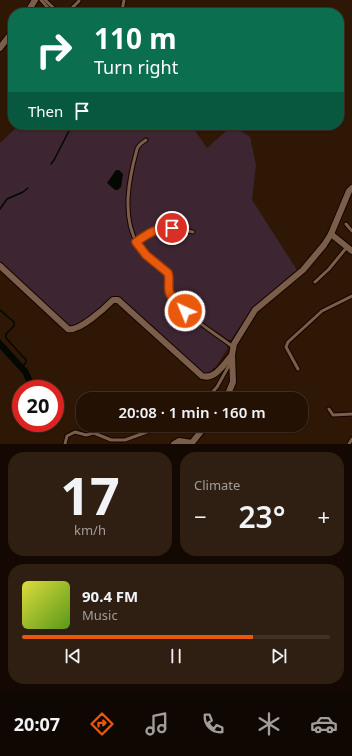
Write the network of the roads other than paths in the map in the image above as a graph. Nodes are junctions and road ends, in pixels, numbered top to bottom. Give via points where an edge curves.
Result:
1 (41, 0) edge
2 (45, 0) edge
3 (48, 8) edge
4 (54, 8) edge
5 (8, 38) edge
6 (0, 48) edge
7 (146, 140) dead end
8 (352, 188) edge
9 (346, 224) dead end
10 (352, 231) edge
11 (193, 232) dead end
12 (331, 234) junction
13 (136, 242) junction
14 (349, 249) edge
15 (0, 266) edge
16 (315, 282) dead end
17 (352, 296) edge
18 (233, 348) junction
19 (232, 358) junction
20 (298, 369) dead end
21 (212, 392) edge
22 (229, 392) edge
23 (329, 409) dead end
24 (352, 414) edge
25 (147, 432) edge
26 (201, 432) edge
27 (94, 433) joint
28 (352, 439) edge
29 (65, 444) edge
30 (174, 444) edge
31 (192, 444) edge
32 (349, 444) edge

1 - 3 lane
2 - 4 lane
5 - 6 street
7 - 13 lane via 137,148 130,180 129,217
8 - 12 street
9 - 10 lane
11 - 13 lane via 162,228
12 - 14 street
12 - 18 street via 302,270 255,310
13 - 18 lane via 146,255 168,273 169,289 174,300
14 - 16 lane
15 - 19 street via 68,329 80,326 113,300 118,300 202,376 212,376
17 - 20 lane via 322,311 288,342 286,347
18 - 19 street
19 - 21 lane
19 - 22 street via 233,382
23 - 24 lane via 333,415
25 - 27 lane via 125,440 111,440
26 - 31 street
27 - 29 lane via 86,435 75,432 67,436
28 - 32 lane
30 - 31 street via 179,441

